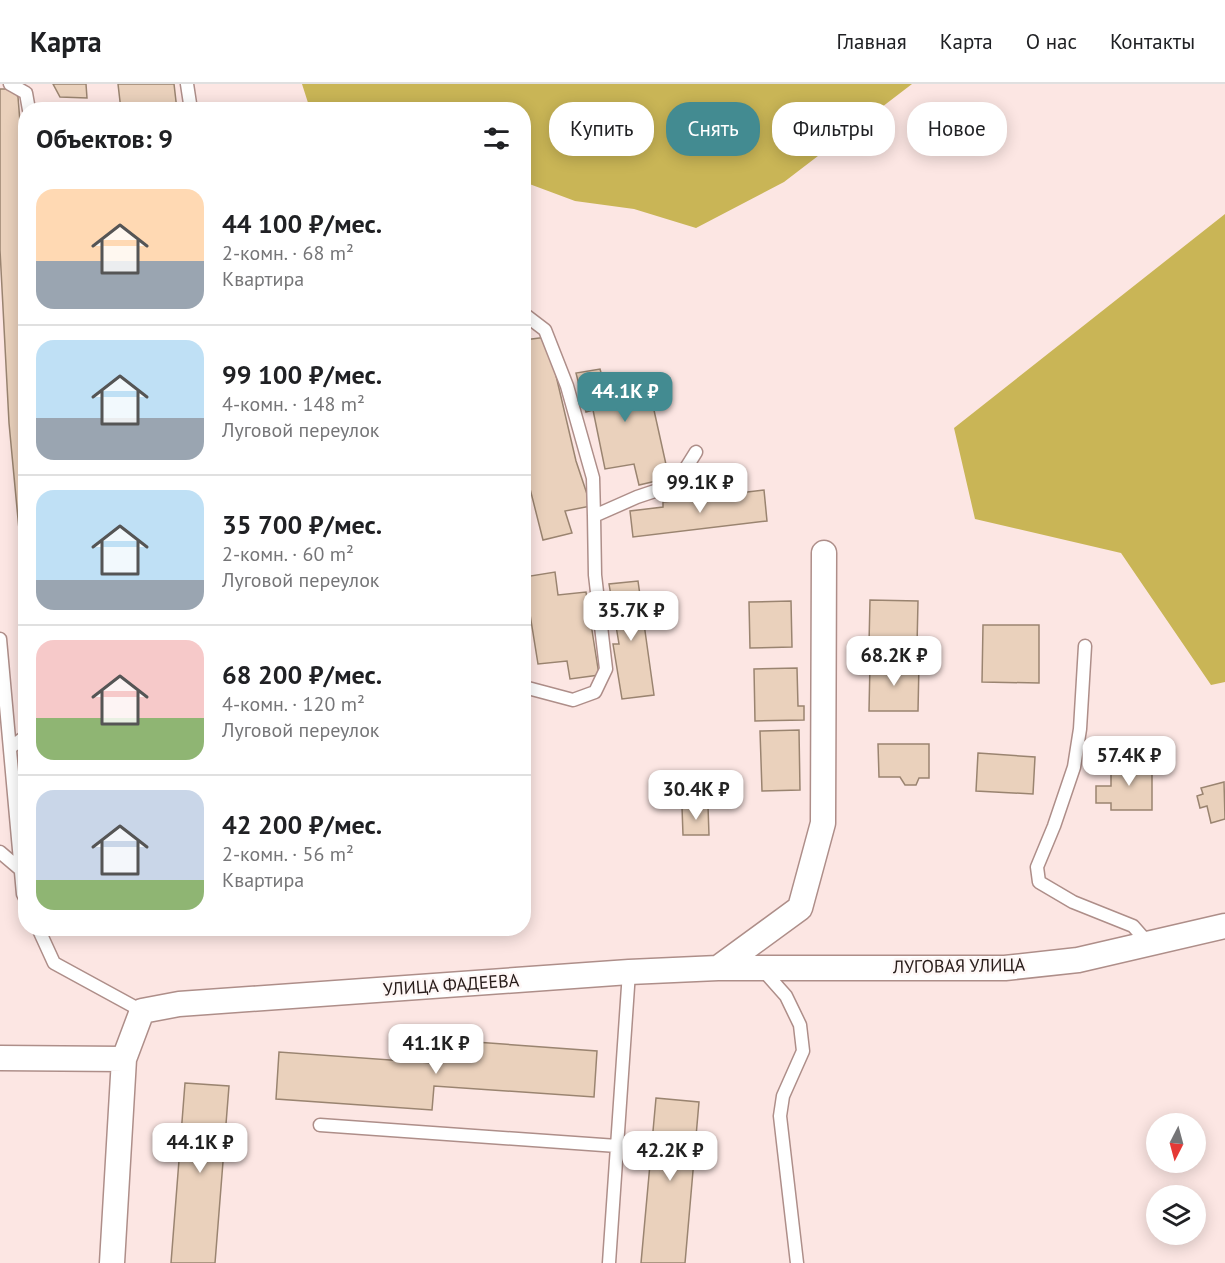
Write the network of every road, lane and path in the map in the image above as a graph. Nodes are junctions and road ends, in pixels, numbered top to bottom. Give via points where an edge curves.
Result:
1 (10, 84) edge
2 (187, 84) edge
3 (28, 102) edge
4 (190, 102) edge
5 (531, 319) edge
6 (696, 452) dead end
7 (594, 516) junction
8 (824, 553) dead end
9 (0, 639) edge
10 (1085, 646) dead end
11 (531, 689) edge
12 (18, 742) edge
13 (10, 748) junction
14 (18, 837) edge
15 (0, 852) edge
16 (18, 867) edge
17 (1225, 926) edge
18 (42, 936) edge
19 (1148, 942) junction
20 (718, 968) junction
21 (762, 969) junction
22 (629, 972) junction
23 (142, 1011) junction
24 (0, 1058) edge
25 (124, 1059) junction
26 (320, 1125) dead end
27 (617, 1146) junction
28 (112, 1263) edge
29 (609, 1263) edge
30 (797, 1263) edge

1 - 3 lane via 26,93
2 - 4 lane
5 - 7 lane via 545,330 567,386 594,478
6 - 7 lane via 676,484
7 - 11 lane via 595,575 606,669 595,692 573,700
8 - 20 street via 823,823 800,908
9 - 13 lane
10 - 19 lane via 1074,767 1037,867 1039,882 1073,902 1133,926
12 - 13 lane
13 - 14 lane
15 - 16 lane
17 - 19 street, ЛУГОВАЯ УЛИЦА
18 - 23 lane via 54,963
19 - 21 street, ЛУГОВАЯ УЛИЦА via 1078,960 1005,968
20 - 21 street, УЛИЦА ФАДЕЕВА
20 - 22 street, УЛИЦА ФАДЕЕВА
21 - 30 lane via 786,996 800,1025 803,1051 783,1096 780,1116
22 - 23 street, УЛИЦА ФАДЕЕВА via 179,1004
22 - 27 lane
23 - 25 street
24 - 25 street
25 - 28 street
26 - 27 lane
27 - 29 lane

